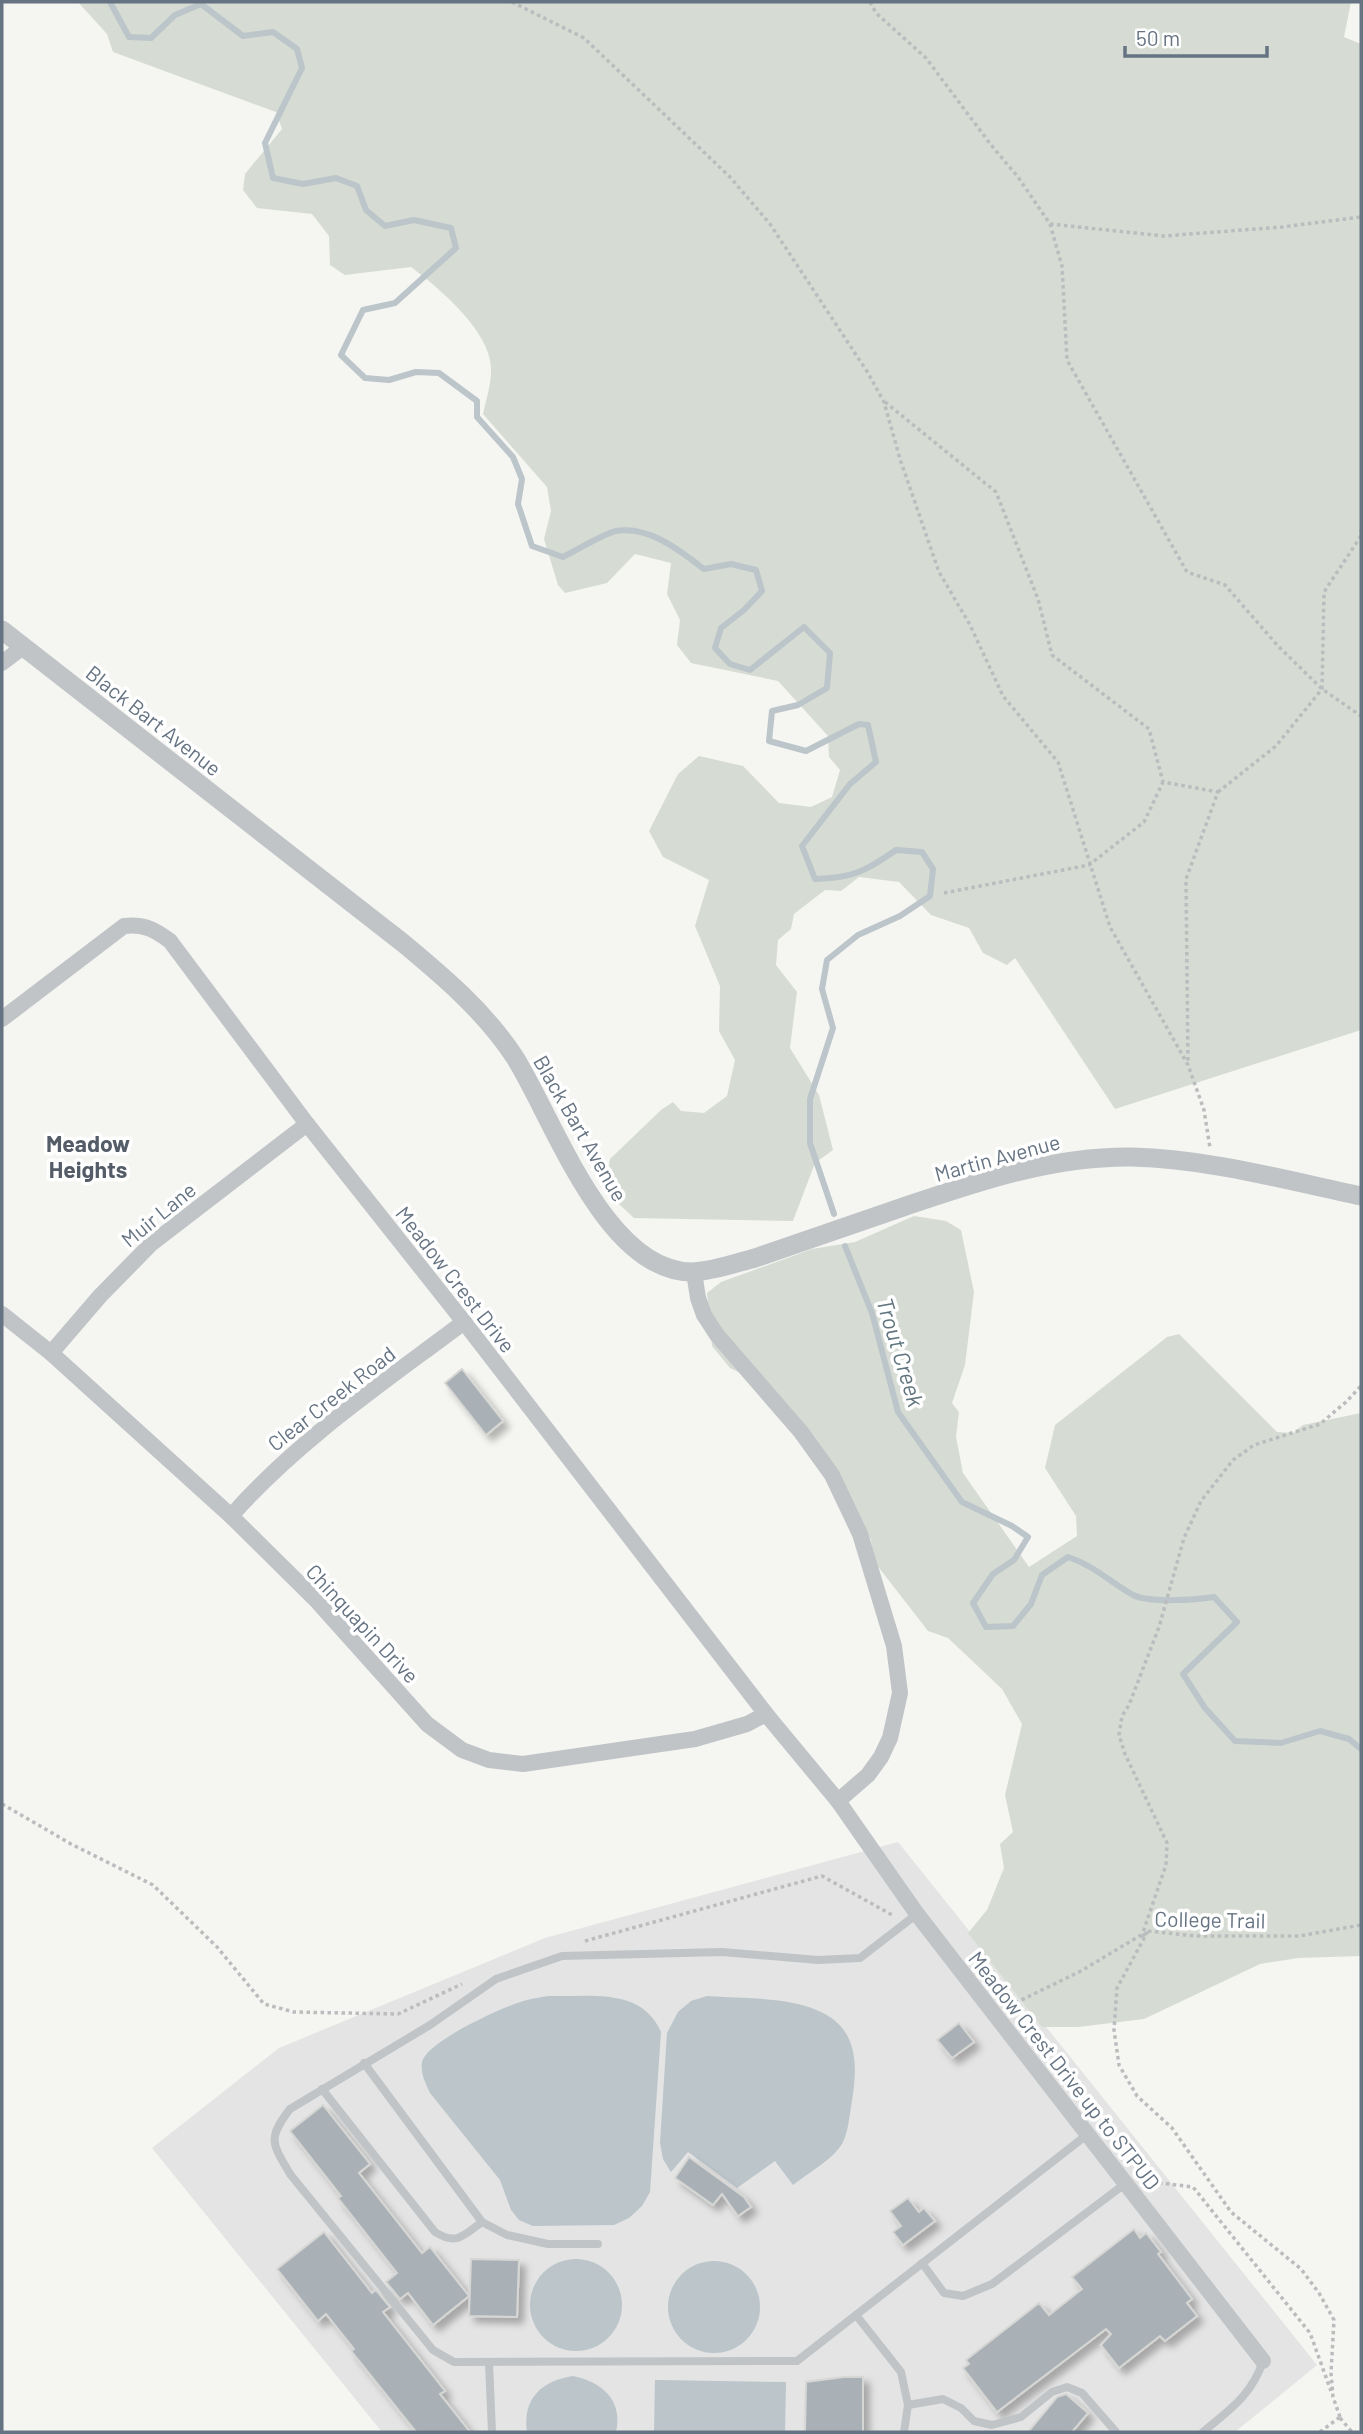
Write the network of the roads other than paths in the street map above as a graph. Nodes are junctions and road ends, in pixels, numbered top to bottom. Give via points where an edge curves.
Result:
1 (2, 630) edge
2 (23, 646) junction
3 (2, 663) edge
4 (2, 1019) edge
5 (307, 1124) junction
6 (1361, 1196) edge
7 (694, 1272) junction
8 (2, 1314) edge
9 (464, 1322) junction
10 (51, 1353) junction
11 (231, 1516) junction
12 (766, 1714) junction
13 (838, 1801) junction
14 (911, 1918) junction
15 (364, 2063) junction
16 (322, 2089) junction
17 (1088, 2134) junction
18 (1124, 2181) junction
19 (482, 2222) junction
20 (598, 2244) dead end
21 (922, 2263) junction
22 (856, 2315) junction
23 (1263, 2361) joint
24 (489, 2363) junction
25 (908, 2405) junction
26 (492, 2432) edge
27 (904, 2432) edge
28 (1115, 2432) edge
29 (1203, 2432) edge

1 - 2 street, Black Bart Avenue
2 - 3 street
2 - 7 street, Black Bart Avenue via 460,992 515,1058 587,1190 621,1235 660,1264
4 - 5 street, Meadow Crest Drive via 124,926 156,930 170,941
5 - 9 street, Meadow Crest Drive
5 - 10 street, Muir Lane via 151,1244
6 - 7 street, Martin Avenue via 1213,1164 1090,1158 1048,1163 971,1184 755,1258
7 - 13 street via 704,1315 717,1335 832,1475 860,1534 894,1646 900,1693 890,1738 868,1775
8 - 10 street, Chinquapin Drive
9 - 11 street, Clear Creek Road via 305,1443
9 - 12 street, Meadow Crest Drive
10 - 11 street, Chinquapin Drive
11 - 12 street, Chinquapin Drive via 315,1599 427,1724 462,1750 489,1760 523,1764 695,1739
12 - 13 street, Meadow Crest Drive
13 - 14 street, Meadow Crest Drive up to STPUD
14 - 15 lane via 860,1958 818,1960 722,1952 562,1956 495,1979 430,2025
14 - 17 street, Meadow Crest Drive up to STPUD via 994,2013
15 - 16 lane
15 - 19 lane
16 - 19 lane via 435,2232 458,2239
16 - 24 lane via 290,2109 276,2127 275,2147 290,2174 433,2350 454,2362
17 - 18 street, Meadow Crest Drive up to STPUD
17 - 21 lane
18 - 21 lane via 992,2284 963,2296 944,2293
18 - 23 street, Meadow Crest Drive up to STPUD
19 - 20 lane via 507,2235 548,2244
21 - 22 lane
22 - 24 lane via 797,2361
22 - 25 lane via 901,2372
23 - 29 lane via 1245,2396
24 - 26 lane
25 - 27 lane
25 - 28 lane via 943,2399 974,2421 992,2425 1021,2417 1052,2392 1067,2387 1082,2393

